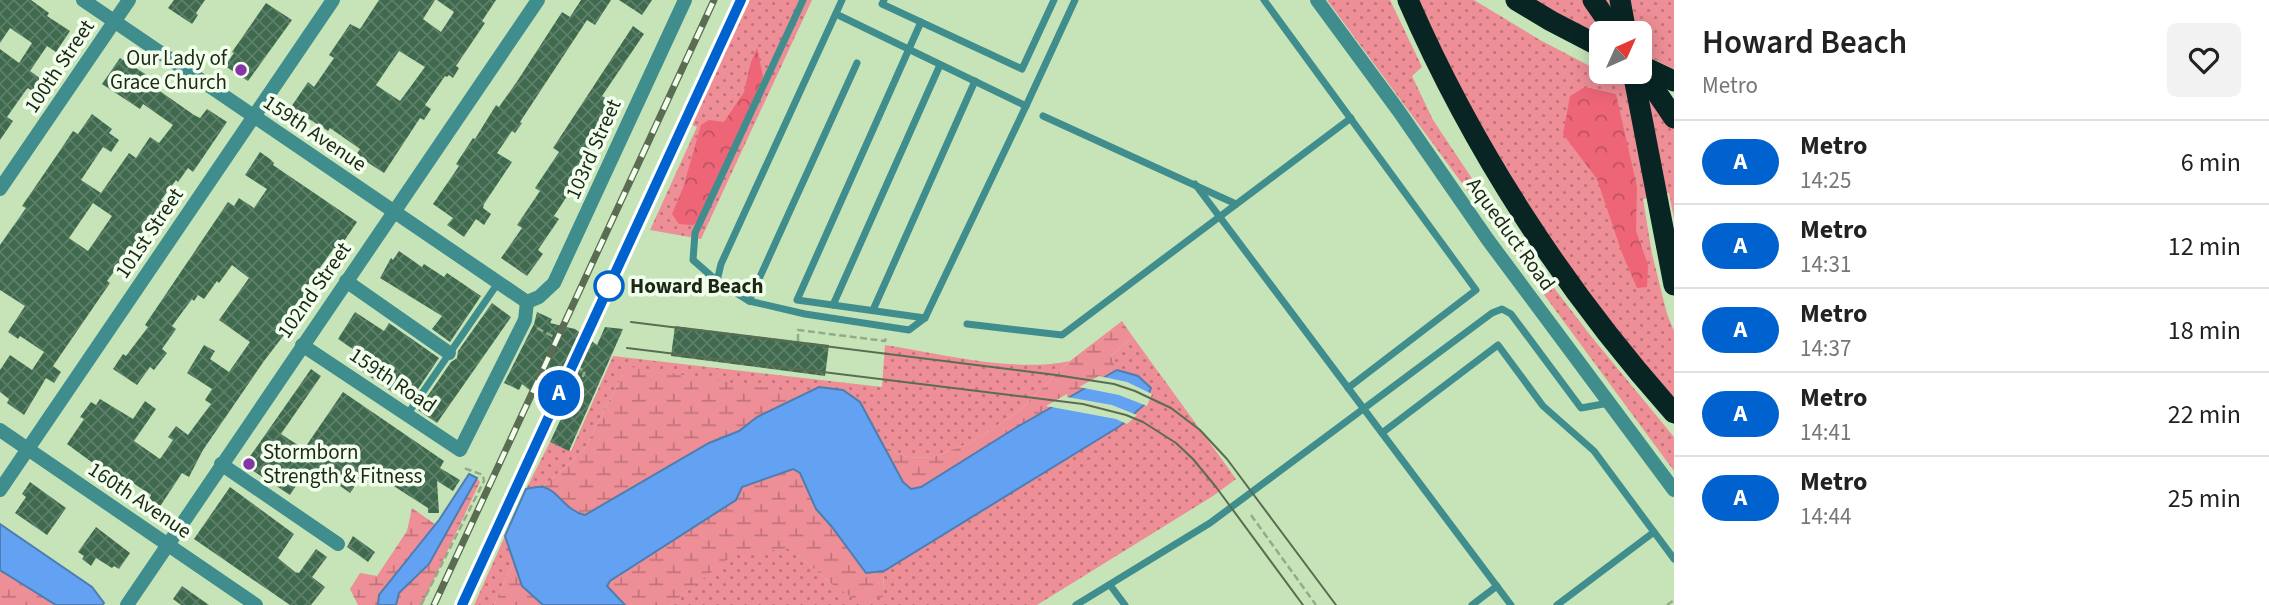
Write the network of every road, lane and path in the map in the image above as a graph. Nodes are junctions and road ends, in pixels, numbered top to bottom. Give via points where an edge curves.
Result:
1 (83, 0) edge
2 (130, 0) edge
3 (333, 0) edge
4 (538, 0) edge
5 (685, 0) edge
6 (803, 0) edge
7 (842, 0) edge
8 (884, 0) edge
9 (1054, 0) edge
10 (1075, 0) edge
11 (1264, 0) edge
12 (1317, 0) edge
13 (1408, 0) edge
14 (1516, 0) edge
15 (1593, 0) edge
16 (1620, 0) edge
17 (836, 14) junction
18 (1608, 21) edge
19 (1624, 21) edge
20 (115, 22) junction
21 (921, 22) junction
22 (1589, 41) edge
23 (909, 50) junction
24 (857, 63) dead end
25 (940, 65) junction
26 (1652, 71) edge
27 (975, 81) junction
28 (1674, 81) edge
29 (1635, 84) edge
30 (1652, 84) edge
31 (1026, 106) junction
32 (1043, 116) dead end
33 (254, 117) junction
34 (1351, 118) junction
35 (1674, 118) edge
36 (1195, 184) junction
37 (0, 189) edge
38 (1236, 204) junction
39 (393, 212) junction
40 (1219, 217) junction
41 (1664, 229) junction
42 (1674, 261) edge
43 (346, 281) junction
44 (716, 281) junction
45 (498, 283) junction
46 (1674, 285) edge
47 (526, 301) junction
48 (749, 302) junction
49 (832, 305) junction
50 (873, 310) junction
51 (925, 318) junction
52 (967, 324) dead end
53 (534, 327) dead end
54 (891, 328) junction
55 (555, 338) dead end
56 (798, 341) dead end
57 (302, 345) junction
58 (449, 353) junction
59 (576, 367) dead end
60 (586, 371) dead end
61 (1348, 388) junction
62 (1610, 403) junction
63 (1364, 410) junction
64 (1674, 413) edge
65 (407, 415) junction
66 (0, 430) edge
67 (1382, 433) junction
68 (27, 449) junction
69 (221, 464) junction
70 (464, 468) dead end
71 (0, 490) edge
72 (1674, 490) edge
73 (1251, 515) dead end
74 (1654, 532) junction
75 (338, 544) dead end
76 (167, 545) junction
77 (1674, 559) edge
78 (1110, 585) junction
79 (1497, 586) junction
80 (1674, 600) edge
81 (127, 605) edge
82 (256, 605) edge
83 (421, 605) edge
84 (1076, 605) edge
85 (1125, 605) edge
86 (1316, 605) edge
87 (1472, 605) edge
88 (1511, 605) edge
89 (1557, 605) edge
90 (1667, 605) edge

1 - 20 street, 159th Avenue
2 - 20 street, 100th Street
3 - 33 street, 101st Street
4 - 39 street, 102nd Street
5 - 47 street, 103rd Street via 554,283 545,293
6 - 44 lane via 695,233 692,260
7 - 17 lane
8 - 21 lane via 882,4
9 - 21 lane via 1022,69
10 - 31 lane
11 - 34 lane
12 - 62 street, Aqueduct Road
13 - 64 highway via 1470,124 1541,241
14 - 22 highway
15 - 18 highway
16 - 19 highway
17 - 23 lane
17 - 44 lane
20 - 33 street, 159th Avenue
20 - 37 street, 100th Street
21 - 23 lane
23 - 25 lane
23 - 49 lane via 797,300
24 - 48 lane
25 - 27 lane
25 - 49 lane
26 - 28 highway
27 - 31 lane
27 - 50 lane
29 - 41 highway
30 - 35 highway
31 - 51 lane
32 - 36 lane
33 - 39 street, 159th Avenue
33 - 68 street, 101st Street
34 - 38 lane
34 - 61 lane via 1476,290
36 - 38 lane
36 - 40 lane
38 - 40 lane
39 - 43 street, 102nd Street
39 - 45 street, 159th Avenue
40 - 52 lane via 1062,335
40 - 61 lane
41 - 42 highway
41 - 46 highway
43 - 57 street, 102nd Street
43 - 58 street
44 - 48 lane
45 - 47 street, 159th Avenue
45 - 58 lane
47 - 65 street, 159th Road via 525,320 460,450
48 - 54 lane
49 - 50 lane
50 - 51 lane
51 - 54 lane via 909,330
53 - 55 path
54 - 56 path via 885,341 798,330
57 - 65 street, 159th Road
57 - 69 street, 102nd Street
58 - 65 lane
59 - 60 path via 585,371 583,376
61 - 63 lane
62 - 63 lane via 1581,408 1511,314 1502,309
62 - 72 street, Aqueduct Road
63 - 67 lane
63 - 78 lane via 1210,523
66 - 68 street, 160th Avenue
67 - 74 lane via 1499,345 1543,406 1594,451
67 - 79 lane
68 - 71 street, 101st Street
68 - 76 street, 160th Avenue
69 - 75 street
69 - 76 street, 102nd Street
70 - 83 path via 483,475 484,481
73 - 86 path
74 - 77 lane
74 - 89 lane
76 - 81 street, 102nd Street
76 - 82 street, 160th Avenue
78 - 84 lane
78 - 85 lane
79 - 87 lane
79 - 88 lane
80 - 90 path

